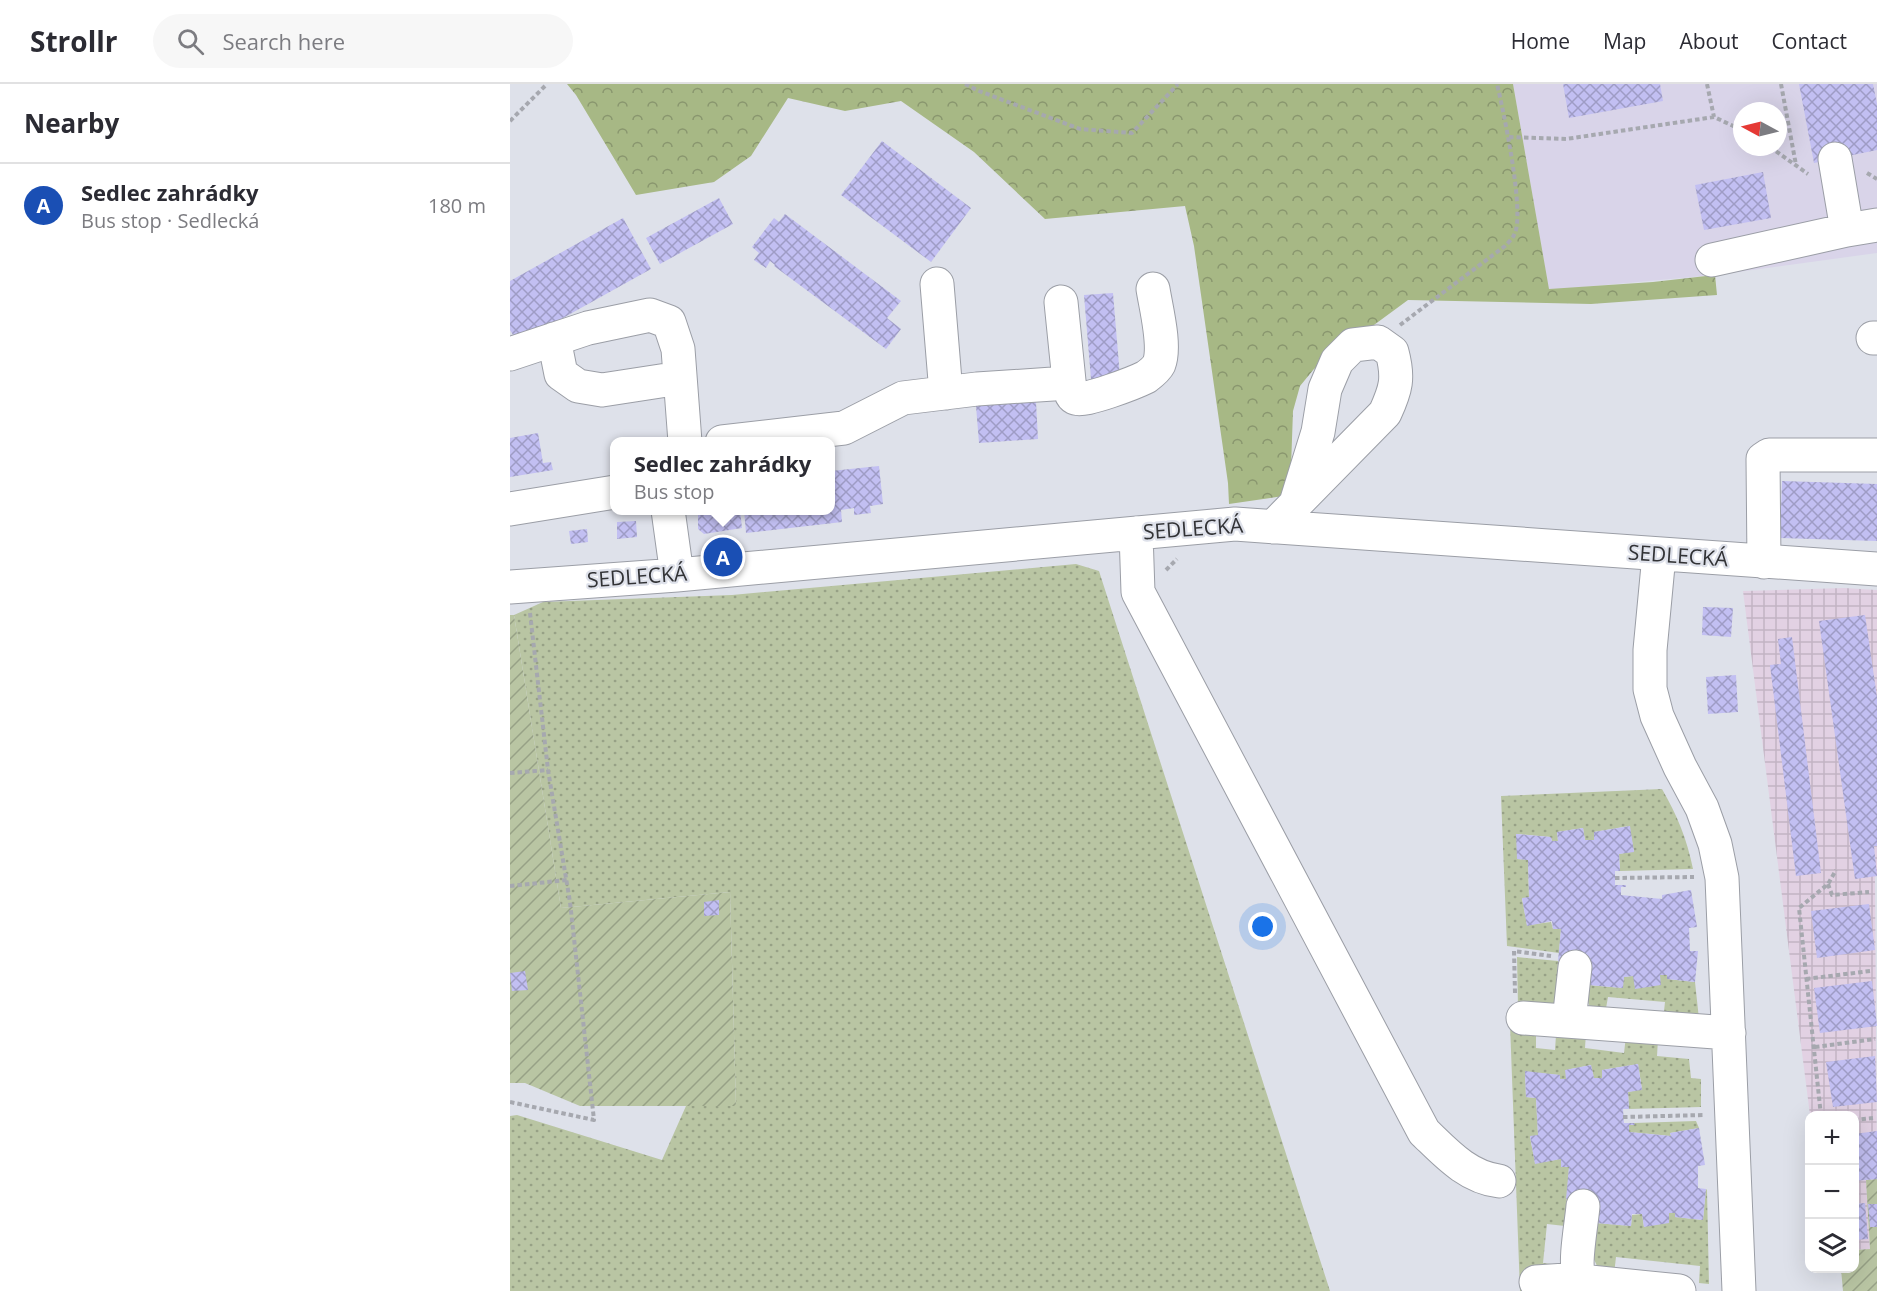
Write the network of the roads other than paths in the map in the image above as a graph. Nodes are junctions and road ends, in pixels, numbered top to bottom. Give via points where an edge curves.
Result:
1 (1835, 159) dead end
2 (1862, 227) edge
3 (1712, 260) dead end
4 (937, 284) dead end
5 (1153, 289) dead end
6 (1061, 302) dead end
7 (554, 339) junction
8 (510, 354) edge
9 (680, 378) junction
10 (1069, 381) junction
11 (946, 393) junction
12 (686, 437) edge
13 (760, 437) edge
14 (1877, 455) edge
15 (610, 493) edge
16 (1296, 503) junction
17 (510, 508) edge
18 (669, 515) edge
19 (1273, 527) junction
20 (1136, 533) junction
21 (1659, 555) junction
22 (1764, 562) junction
23 (1877, 569) edge
24 (677, 575) junction
25 (519, 586) edge
26 (1567, 962) road end
27 (1729, 1033) junction
28 (1499, 1181) dead end
29 (1583, 1206) dead end
30 (1582, 1279) junction
31 (1536, 1282) dead end
32 (1679, 1291) edge
33 (1739, 1291) edge

1 - 2 street
2 - 3 street
4 - 11 street
5 - 10 street via 1161,353 1158,366 1145,377 1080,399 1071,394
6 - 10 street
7 - 8 street
7 - 9 street via 561,374 578,386 602,390
7 - 9 street via 588,327 650,315 669,322 678,349
9 - 12 street
10 - 11 street
11 - 13 street via 903,398 844,428
14 - 22 street via 1769,455 1763,459
15 - 17 street
16 - 16 street via 1385,413 1395,392 1397,373 1392,352 1378,342 1353,345 1337,361 1325,389 1318,432
16 - 19 street
18 - 24 street
19 - 20 street, SEDLECKÁ via 1234,524
19 - 21 street, SEDLECKÁ
20 - 24 street, SEDLECKÁ
20 - 28 street via 1138,592 1424,1132 1462,1167
21 - 22 street, SEDLECKÁ
21 - 27 street via 1650,689 1657,716 1702,808 1715,844 1722,878
22 - 23 street, SEDLECKÁ
24 - 25 street, SEDLECKÁ
26 - 27 street via 1547,1026
27 - 33 street
29 - 30 street via 1577,1263
30 - 31 street
30 - 32 street

